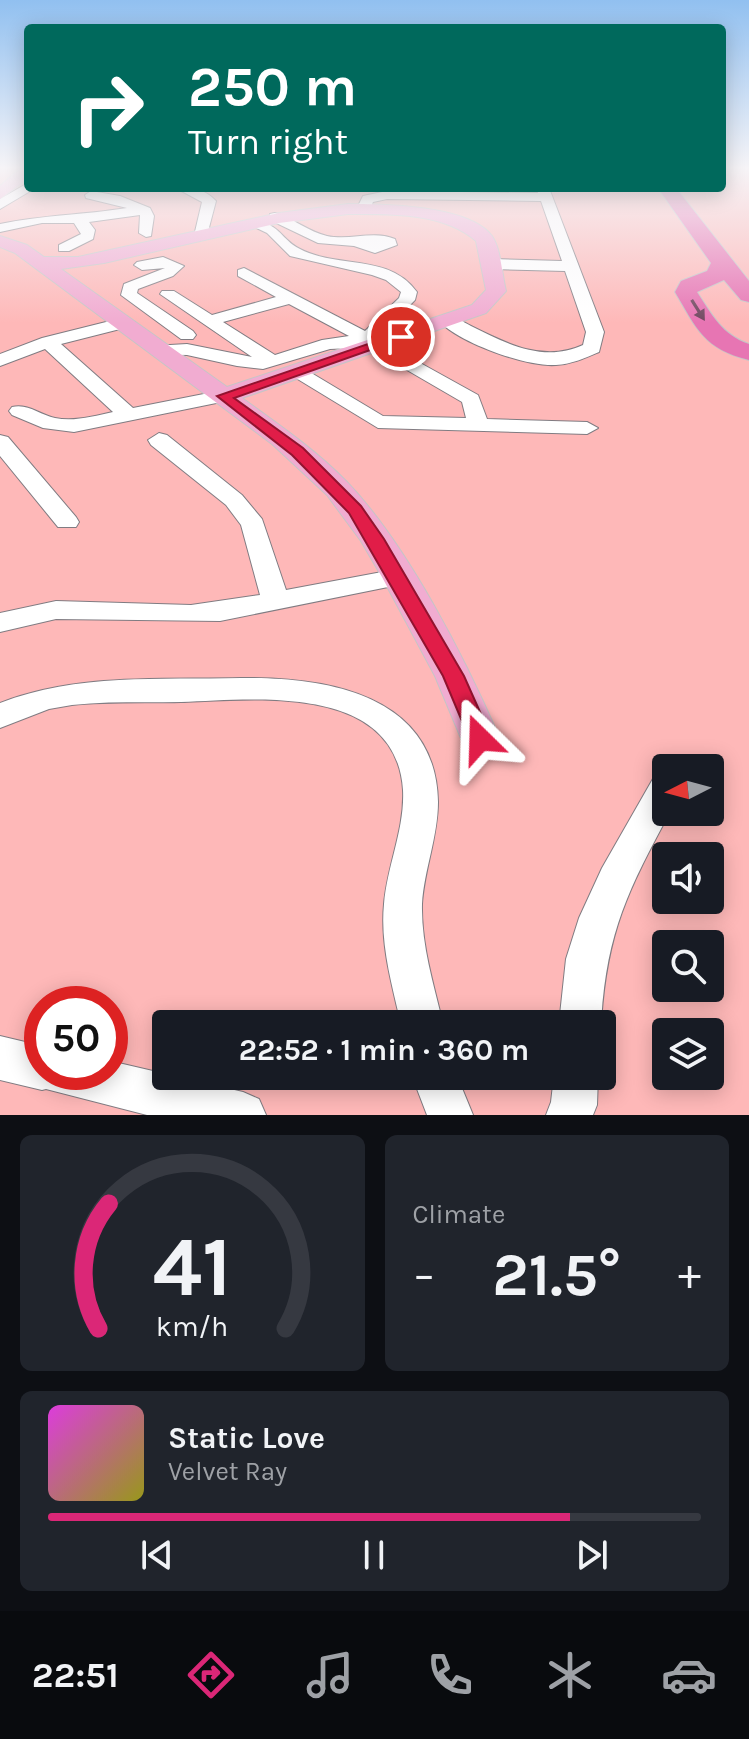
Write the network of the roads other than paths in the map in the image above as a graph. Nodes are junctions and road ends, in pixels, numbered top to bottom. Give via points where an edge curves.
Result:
1 (22, 219) edge
2 (78, 219) edge
3 (147, 219) edge
4 (205, 219) edge
5 (268, 219) edge
6 (279, 219) edge
7 (443, 219) edge
8 (553, 219) edge
9 (689, 219) edge
10 (709, 219) edge
11 (253, 223) junction
12 (0, 228) edge
13 (146, 233) dead end
14 (201, 236) junction
15 (0, 241) edge
16 (360, 242) dead end
17 (59, 263) junction
18 (492, 264) junction
19 (721, 264) junction
20 (142, 265) dead end
21 (570, 266) junction
22 (244, 273) dead end
23 (749, 277) edge
24 (168, 294) dead end
25 (749, 295) edge
26 (290, 298) junction
27 (209, 321) junction
28 (448, 321) junction
29 (122, 323) junction
30 (187, 335) junction
31 (48, 342) junction
32 (378, 345) junction
33 (163, 349) junction
34 (749, 352) edge
35 (218, 354) junction
36 (0, 360) edge
37 (272, 362) junction
38 (296, 372) junction
39 (224, 396) junction
40 (19, 411) dead end
41 (130, 416) junction
42 (479, 426) junction
43 (587, 428) dead end
44 (159, 440) dead end
45 (0, 442) edge
46 (67, 522) dead end
47 (398, 577) junction
48 (275, 601) junction
49 (0, 623) edge
50 (0, 716) edge
51 (480, 739) dead end
52 (652, 814) edge
53 (419, 1010) edge
54 (581, 1010) edge
55 (0, 1058) edge
56 (24, 1064) edge
57 (128, 1088) edge
58 (440, 1090) edge
59 (575, 1090) edge
60 (243, 1115) edge
61 (450, 1115) edge
62 (569, 1115) edge

1 - 12 street
2 - 17 street via 88,236
3 - 13 street
4 - 14 street
5 - 11 main road
6 - 16 street via 319,238
7 - 18 main road via 485,239
8 - 21 street
9 - 19 highway
10 - 23 highway via 727,253
11 - 14 main road
11 - 32 street via 274,229 292,252 380,273 406,286 407,300
14 - 17 main road
15 - 17 main road
17 - 29 main road
18 - 21 street
18 - 28 main road via 495,295 479,309
19 - 25 highway
19 -> 34 highway via 716,275 686,292 716,339
20 - 30 street via 176,266 137,282 129,295
21 - 28 street via 595,332 589,351 527,356
22 - 26 street
24 - 27 street
26 - 27 street
26 - 32 street
27 - 37 street
28 - 32 main road
29 - 31 street
29 - 33 main road
30 - 33 street via 182,344
30 - 35 street
31 - 36 street
31 - 41 street
32 - 37 street via 329,344
32 - 38 main road
32 - 42 street via 471,399
33 - 35 street
33 - 39 main road
35 - 37 street
38 - 39 main road
38 - 42 street via 378,422
39 - 41 street
39 - 47 main road via 337,489
40 - 41 street via 60,425
42 - 43 street
44 - 48 street via 248,517 261,543
45 - 46 street
47 - 48 street
47 - 51 main road via 454,676
48 - 49 street via 208,614 62,607
50 - 53 street via 72,694 268,689 338,699 384,721 406,745 420,792 403,929
52 - 54 street via 592,937
55 - 56 street
57 - 60 street
58 - 61 street
59 - 62 street

